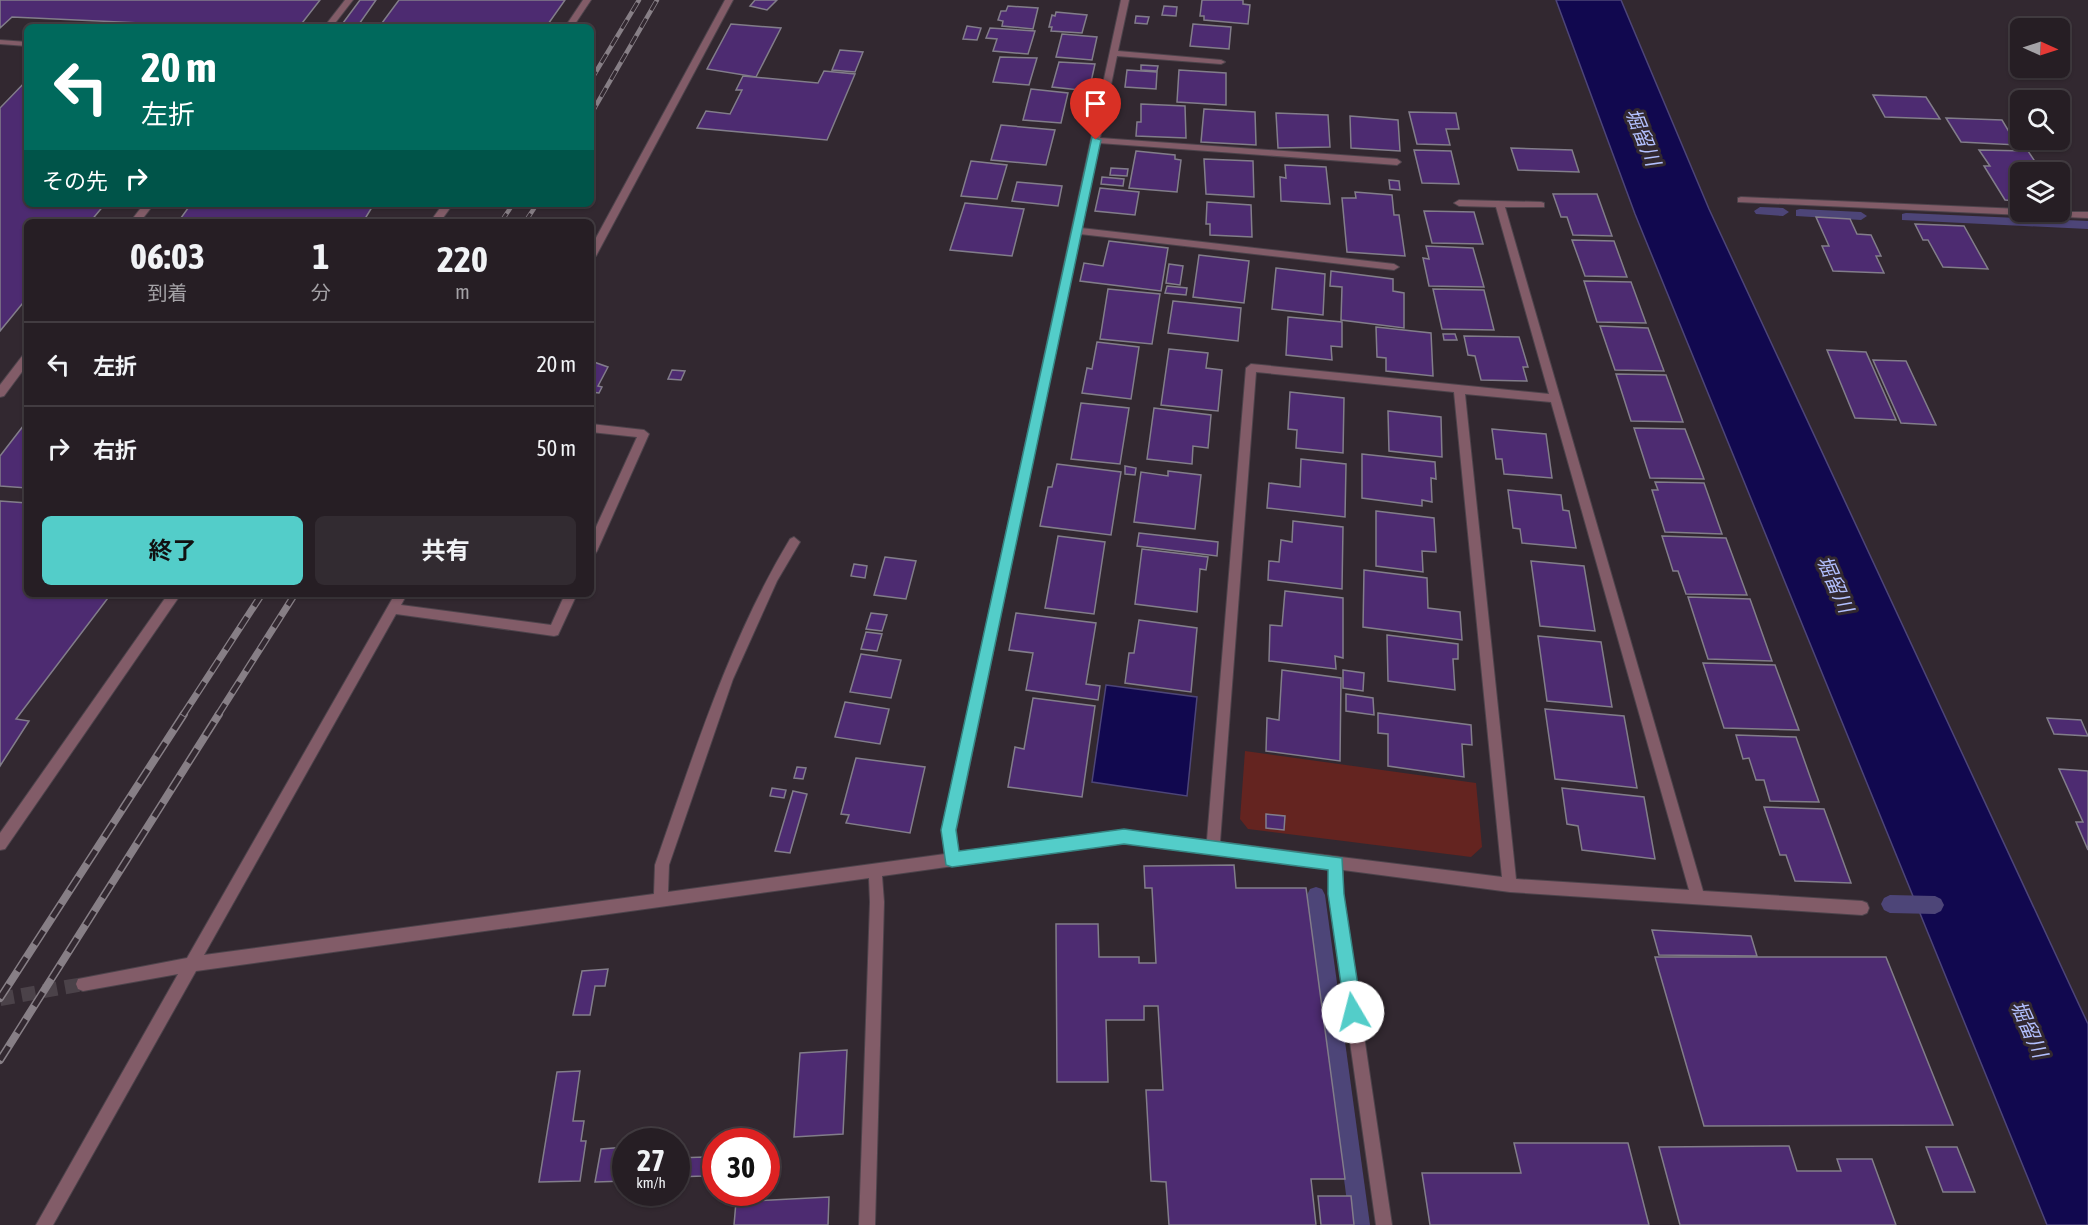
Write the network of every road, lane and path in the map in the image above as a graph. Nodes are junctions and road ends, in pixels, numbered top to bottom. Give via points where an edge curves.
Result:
1 (349, 0) edge
2 (587, 0) edge
3 (729, 0) edge
4 (1125, 0) edge
5 (330, 24) edge
6 (571, 24) edge
7 (0, 42) edge
8 (24, 44) edge
9 (1114, 53) junction
10 (1221, 63) dead end
11 (1096, 140) junction
12 (1396, 162) dead end
13 (1742, 200) dead end
14 (1459, 203) dead end
15 (1500, 204) junction
16 (1541, 205) dead end
17 (147, 207) edge
18 (2088, 214) edge
19 (137, 219) edge
20 (1076, 231) junction
21 (594, 250) edge
22 (1394, 267) dead end
23 (24, 362) edge
24 (1459, 391) junction
25 (0, 393) edge
26 (1556, 399) junction
27 (594, 428) edge
28 (794, 542) dead end
29 (594, 544) edge
30 (173, 597) edge
31 (399, 597) edge
32 (570, 597) edge
33 (393, 609) junction
34 (0, 844) edge
35 (1213, 848) junction
36 (952, 860) junction
37 (1336, 863) junction
38 (875, 870) junction
39 (1510, 885) junction
40 (1698, 897) junction
41 (661, 900) junction
42 (1862, 908) dead end
43 (192, 964) junction
44 (83, 984) tunnel mouth
45 (44, 1225) edge
46 (867, 1225) edge
47 (1384, 1225) edge

1 - 5 street
2 - 6 street
3 - 21 street
4 - 9 street
7 - 8 street
9 - 10 street
9 - 11 street
11 - 12 street
11 - 20 street
13 - 18 street
14 - 15 street
15 - 16 street
15 - 26 street
17 - 19 street
20 - 22 street
20 - 36 street via 951,819
23 - 25 street
24 - 26 street
24 - 35 street via 1251,368
24 - 39 street
26 - 40 street
27 - 29 street via 644,434
28 - 41 street via 772,579 727,680 662,865
30 - 34 street
31 - 33 street
32 - 33 street via 554,631
33 - 43 street
35 - 36 street via 1124,837
35 - 37 street
36 - 38 street
37 - 39 street
37 - 47 street via 1336,894
38 - 41 street
38 - 46 street via 878,902
39 - 40 street
40 - 42 street
41 - 43 street
43 - 44 street
43 - 45 street

